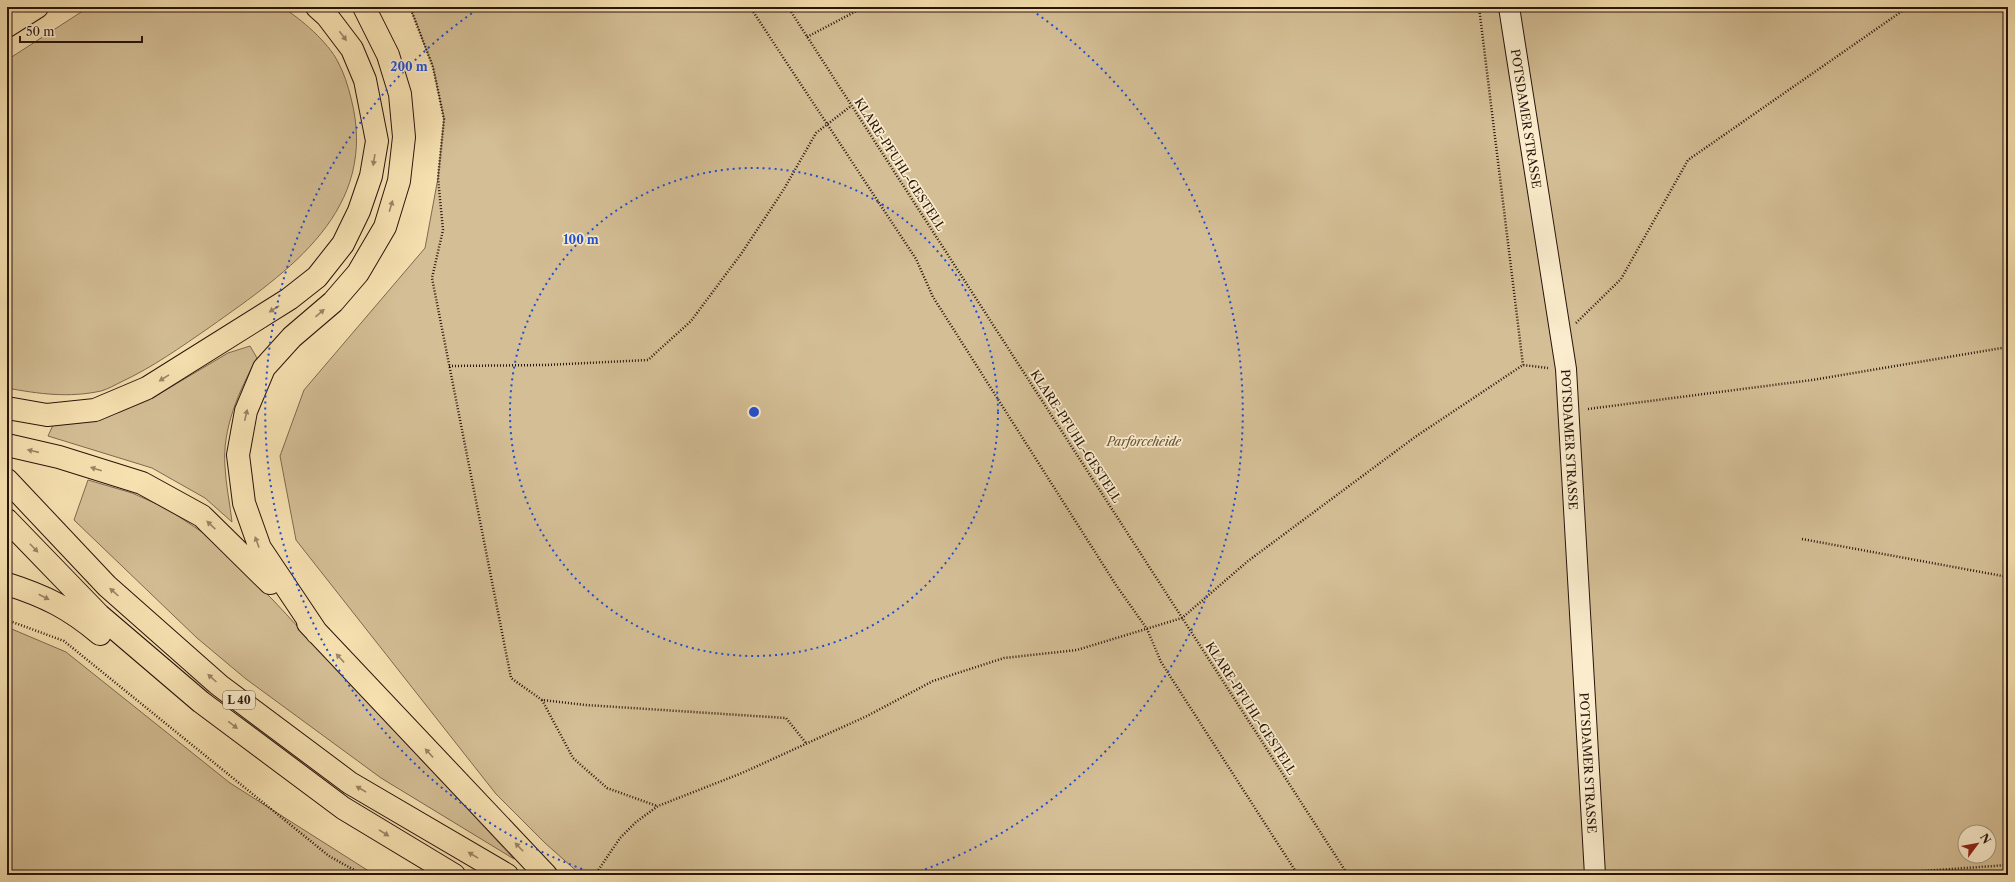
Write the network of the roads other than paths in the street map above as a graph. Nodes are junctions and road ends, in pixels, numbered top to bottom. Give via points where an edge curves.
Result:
1 (37, 7) edge
2 (318, 7) edge
3 (364, 7) edge
4 (1509, 7) edge
5 (7, 26) edge
6 (7, 408) edge
7 (7, 445) edge
8 (7, 480) edge
9 (7, 520) edge
10 (7, 584) edge
11 (317, 633) junction
12 (202, 702) junction
13 (454, 875) edge
14 (507, 875) edge
15 (546, 875) edge
16 (1596, 875) edge

1 - 5 highway
2 -> 6 highway via 352,49 365,80 377,141 371,176 359,211 343,244 317,277 289,299 147,388 95,410 46,415
11 -> 3 highway via 260,548 244,503 238,454 246,411 264,368 292,337 333,302 358,273 385,227 399,181 404,137 400,94 388,56
4 - 16 street, POTSDAMER STRASSE via 1566,369
11 -> 7 highway via 250,561 202,516 142,483 58,457
14 -> 8 highway, L 40 via 350,782 219,685 107,586
9 -> 12 highway, L 40 via 99,615
10 -> 12 highway via 38,594 78,615 113,644
15 -> 11 highway
12 -> 13 highway, L 40 via 343,808

